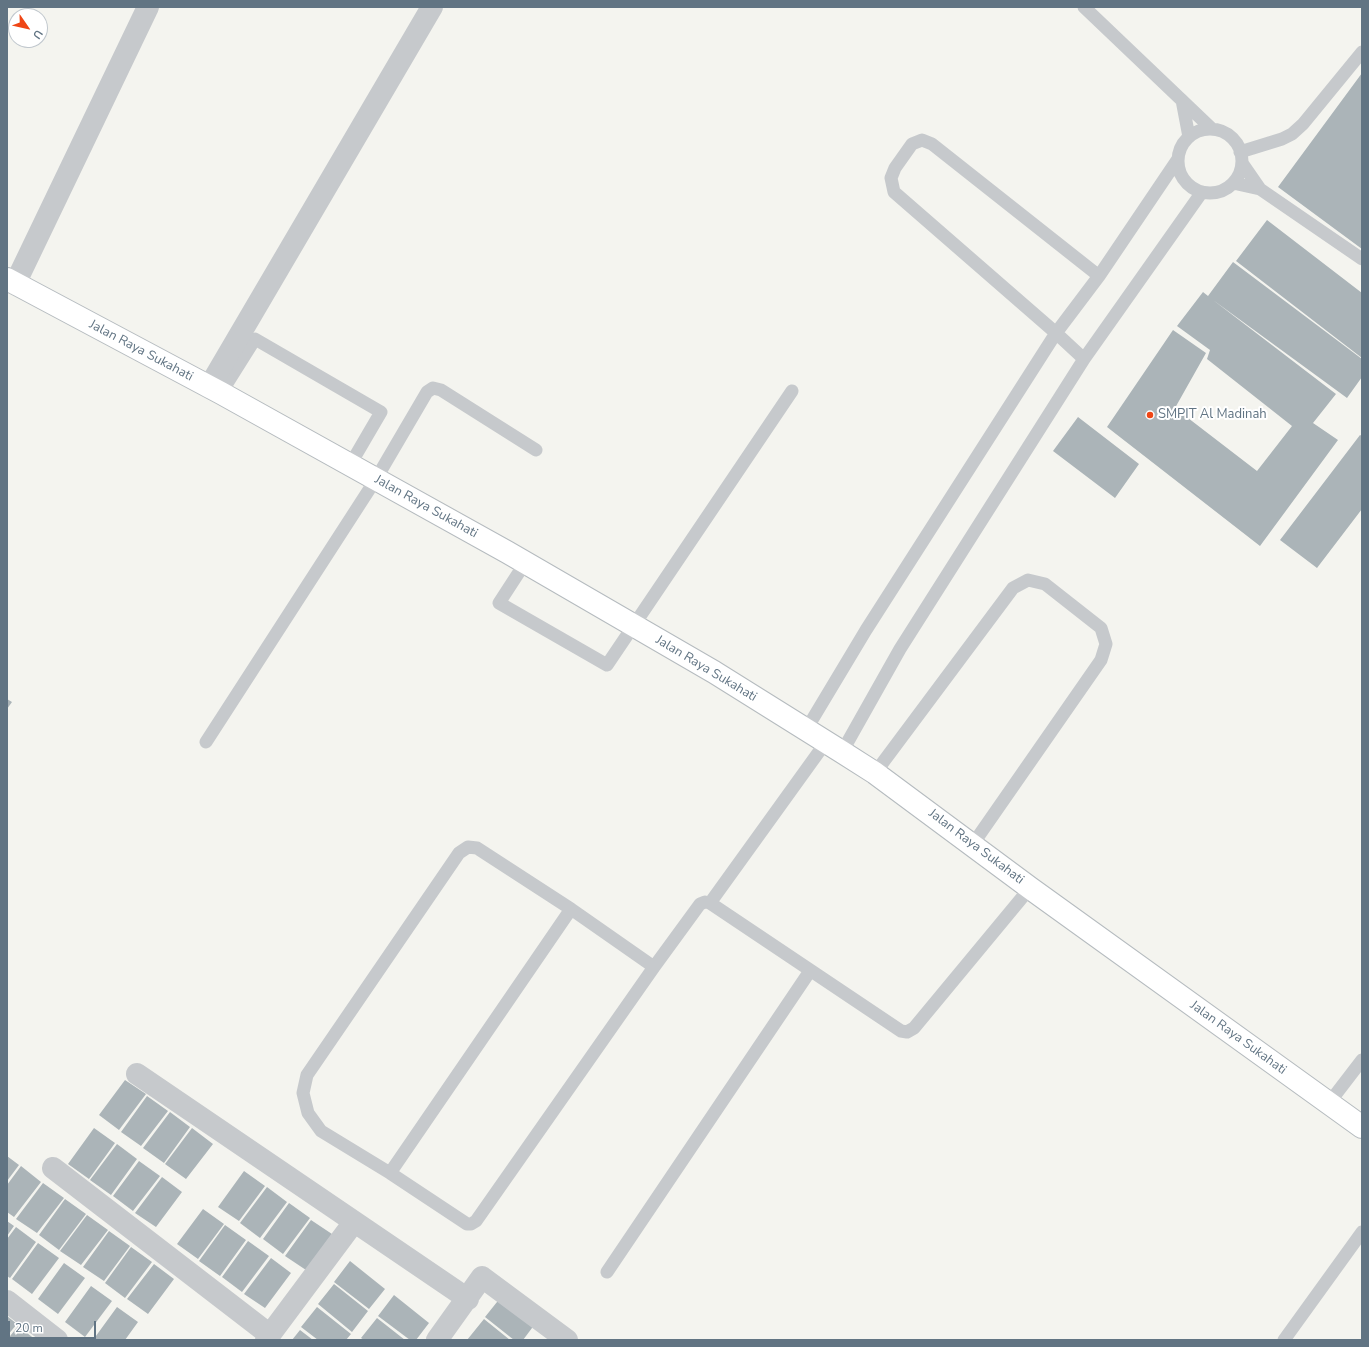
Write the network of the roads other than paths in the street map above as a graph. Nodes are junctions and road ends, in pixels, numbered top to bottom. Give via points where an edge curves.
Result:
1 (148, 7) edge
2 (432, 7) edge
3 (1084, 7) edge
4 (1362, 52) edge
5 (1182, 100) junction
6 (1212, 129) junction
7 (1189, 137) junction
8 (1239, 152) junction
9 (1178, 159) junction
10 (1232, 183) junction
11 (1260, 189) junction
12 (1202, 192) junction
13 (1362, 260) edge
14 (1100, 276) junction
15 (11, 282) edge
16 (1056, 332) junction
17 (1084, 358) junction
18 (215, 390) junction
19 (792, 391) dead end
20 (536, 450) dead end
21 (350, 465) junction
22 (376, 479) junction
23 (525, 563) junction
24 (634, 626) junction
25 (806, 730) junction
26 (206, 742) dead end
27 (834, 747) junction
28 (875, 773) junction
29 (973, 844) junction
30 (1030, 888) junction
31 (710, 903) junction
32 (572, 909) junction
33 (654, 967) junction
34 (810, 971) junction
35 (1362, 1060) edge
36 (137, 1074) dead end
37 (1329, 1103) junction
38 (1362, 1126) edge
39 (53, 1168) dead end
40 (390, 1173) junction
41 (354, 1222) junction
42 (1362, 1232) edge
43 (607, 1272) dead end
44 (468, 1299) junction
45 (7, 1301) edge
46 (268, 1338) edge
47 (57, 1340) edge
48 (437, 1340) edge
49 (567, 1340) edge
50 (1284, 1340) edge

1 - 15 street
2 - 18 street
3 - 5 lane
4 - 8 lane via 1292,134
5 - 6 lane
5 - 7 lane
6 - 7 lane via 1200,130
6 - 8 lane via 1224,133
7 - 9 lane via 1181,147
8 - 10 lane via 1239,174
8 - 11 lane
9 - 12 lane via 1179,170 1184,180 1191,188
9 - 14 lane
10 - 11 lane
10 - 12 lane via 1213,193
11 - 13 lane
12 - 17 lane
14 - 16 lane
14 - 16 lane via 932,144 922,140 912,144 891,178 894,192
15 - 18 main road, Jalan Raya Sukahati
16 - 17 lane
16 - 25 lane via 866,630
17 - 27 lane via 900,649
18 - 21 main road, Jalan Raya Sukahati
18 - 21 lane via 254,339 381,412
19 - 24 lane
20 - 22 lane via 441,390 433,388 427,392
21 - 22 main road, Jalan Raya Sukahati
22 - 23 main road, Jalan Raya Sukahati
22 - 26 lane
23 - 24 main road, Jalan Raya Sukahati
23 - 24 lane via 499,603 607,665
24 - 25 main road, Jalan Raya Sukahati via 714,672
25 - 27 main road, Jalan Raya Sukahati
27 - 28 main road, Jalan Raya Sukahati
27 - 31 lane
28 - 29 main road, Jalan Raya Sukahati
28 - 29 lane via 1013,588 1028,580 1045,584 1101,628 1106,644 1101,660
29 - 30 main road, Jalan Raya Sukahati
30 - 34 lane via 914,1028 907,1032 901,1032
30 - 37 main road, Jalan Raya Sukahati
31 - 33 lane via 700,904
31 - 34 lane
32 - 33 lane
32 - 40 lane
32 - 40 lane via 477,848 468,848 459,853 307,1075 303,1093 308,1113 321,1131
33 - 40 lane via 476,1221 467,1224
34 - 43 lane
35 - 37 lane
36 - 41 street
37 - 38 main road, Jalan Raya Sukahati
39 - 46 street
41 - 44 street
41 - 46 street
42 - 50 lane
44 - 48 street
44 - 49 street via 482,1277
45 - 47 street

